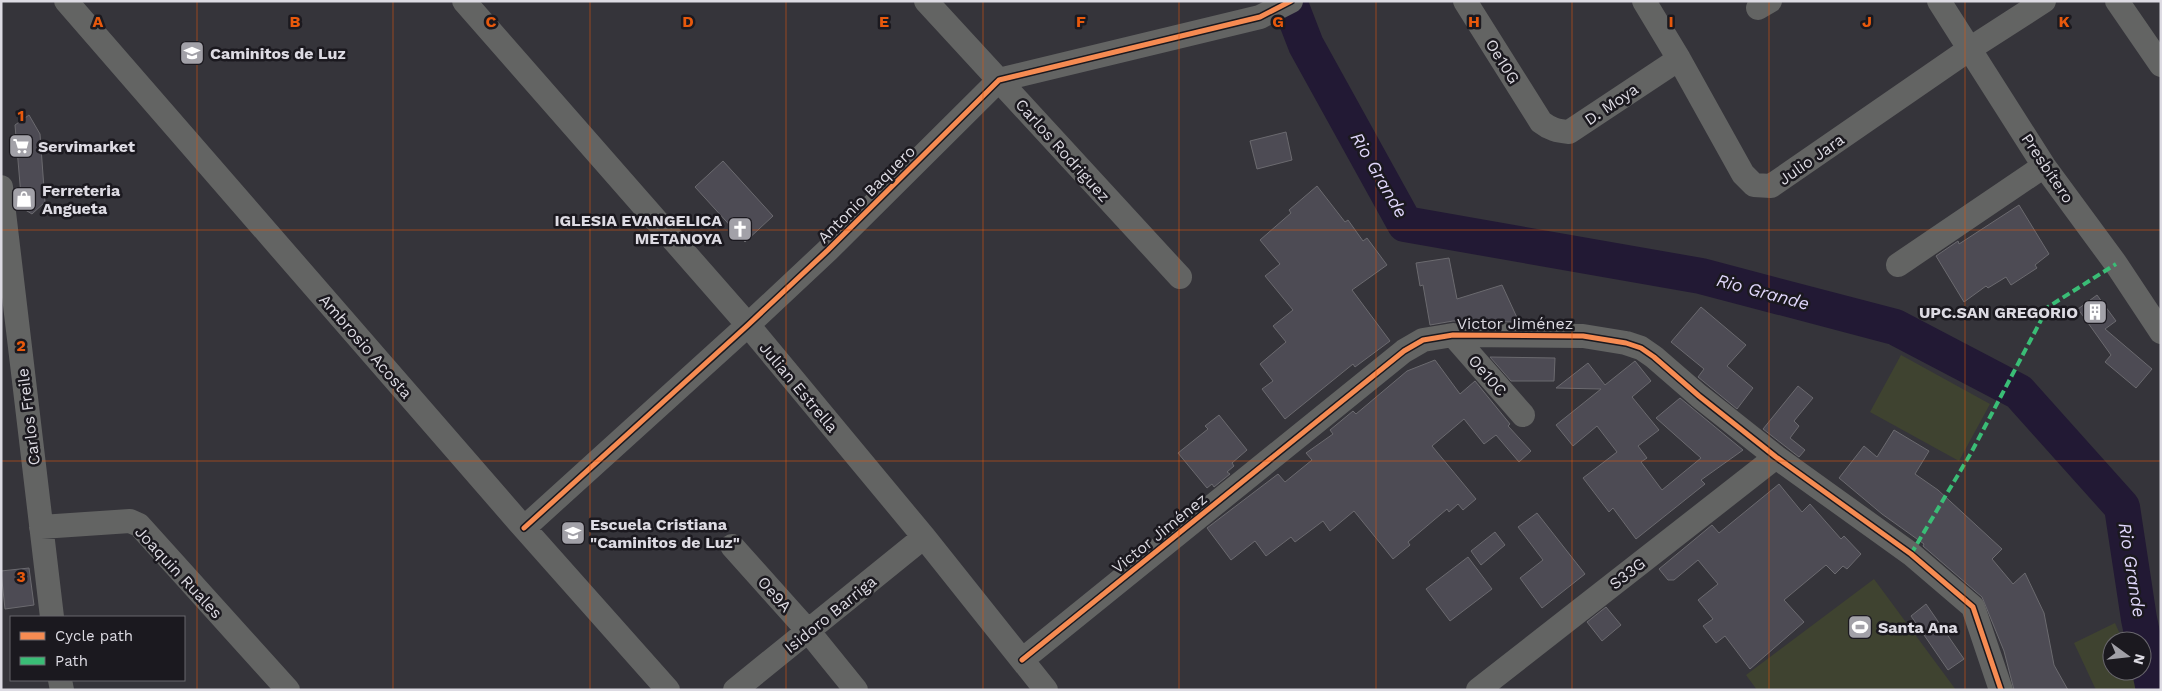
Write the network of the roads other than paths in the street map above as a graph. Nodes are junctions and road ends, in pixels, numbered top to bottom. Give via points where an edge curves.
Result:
1 (66, 1) edge
2 (464, 1) edge
3 (926, 1) edge
4 (1291, 1) edge
5 (1465, 1) edge
6 (1644, 1) edge
7 (1939, 1) edge
8 (2044, 1) edge
9 (2117, 1) edge
10 (1971, 48) junction
11 (1679, 59) junction
12 (2161, 65) edge
13 (1000, 80) junction
14 (1541, 122) joint
15 (2044, 166) junction
16 (1, 187) edge
17 (1898, 265) dead end
18 (1180, 277) dead end
19 (748, 325) junction
20 (2161, 332) edge
21 (1453, 335) junction
22 (1522, 415) dead end
23 (1776, 457) junction
24 (41, 527) junction
25 (524, 528) junction
26 (924, 537) junction
27 (732, 546) dead end
28 (52, 616) edge
29 (809, 632) junction
30 (1022, 660) junction
31 (288, 690) edge
32 (668, 690) edge
33 (735, 690) edge
34 (856, 690) edge
35 (1046, 690) edge
36 (1478, 690) edge
37 (2001, 690) edge

1 - 25 street, Ambrosio Acosta
2 - 19 street, Julian Estrella
3 - 13 street, Carlos Rodriguez
4 - 13 street via 1260,17
5 - 14 street, Oe10G
6 - 11 street, Julio Jara
7 - 10 street, Presbítero
8 - 10 street, Julio Jara
9 - 12 street
10 - 11 street, Julio Jara via 1771,186 1754,185 1743,174
10 - 15 street, Presbítero
11 - 14 street, D. Moya via 1569,132 1549,128
13 - 18 street, Carlos Rodriguez
13 - 19 street, Antonio Baquero
15 - 17 street
15 - 20 street, Presbítero
16 - 24 street, Carlos Freile
19 - 25 street, Antonio Baquero
19 - 26 street, Julian Estrella
21 - 22 street, Oe10C
21 - 23 street, Victor Jiménez via 1583,336 1641,348
21 - 30 street, Victor Jiménez via 1423,340 1404,351
23 - 36 street, S33G
23 - 37 street, Victor Jiménez via 1911,554 1973,607
24 - 28 street, Carlos Freile
24 - 31 street, Joaquin Ruales via 130,521 139,525
25 - 32 street, Ambrosio Acosta
26 - 29 street, Isidoro Barriga
26 - 30 street, Julian Estrella
27 - 29 street, Oe9A
29 - 33 street, Isidoro Barriga
29 - 34 street, Oe9A
30 - 35 street, Julian Estrella

